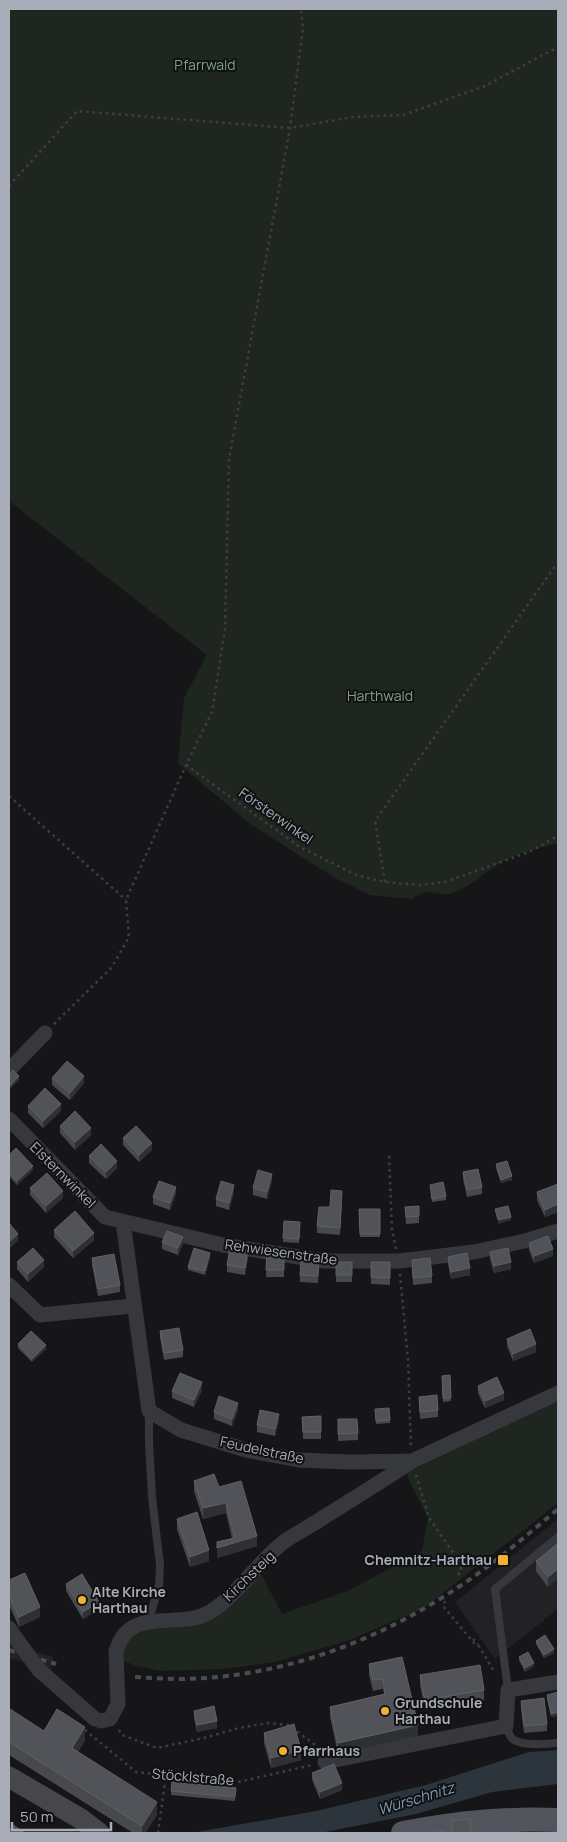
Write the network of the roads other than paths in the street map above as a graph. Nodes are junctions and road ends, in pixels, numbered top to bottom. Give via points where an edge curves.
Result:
1 (45, 1033) road end
2 (9, 1070) edge
3 (9, 1119) edge
4 (123, 1222) junction
5 (558, 1231) edge
6 (9, 1285) edge
7 (133, 1306) junction
8 (558, 1393) edge
9 (149, 1411) junction
10 (413, 1466) junction
11 (558, 1537) edge
12 (150, 1620) junction
13 (9, 1628) edge
14 (558, 1682) edge
15 (508, 1690) junction
16 (506, 1726) junction
17 (558, 1743) edge
18 (325, 1762) road end
19 (9, 1777) edge
20 (550, 1822) edge
21 (99, 1833) edge
22 (403, 1833) edge

1 - 2 street
3 - 4 street, Elsternwinkel via 105,1217
4 - 5 street, Rehwiesenstraße via 223,1245 324,1261 399,1261 474,1252
4 - 7 street
6 - 7 street via 40,1315
7 - 9 street
8 - 10 street, Feudelstraße
9 - 10 street, Feudelstraße via 181,1430 246,1450 290,1458
9 - 12 lane via 152,1497 160,1565 159,1585
10 - 12 street, Kirchsteig via 284,1542 211,1612 174,1621
11 - 15 lane via 495,1589
12 - 13 street, bridge via 129,1631 118,1644 118,1704 110,1718 101,1721 39,1670
14 - 15 street
15 - 16 street
16 - 17 lane via 511,1738 519,1742
16 - 18 street
19 - 21 main road via 82,1819
20 - 22 main road via 473,1821

